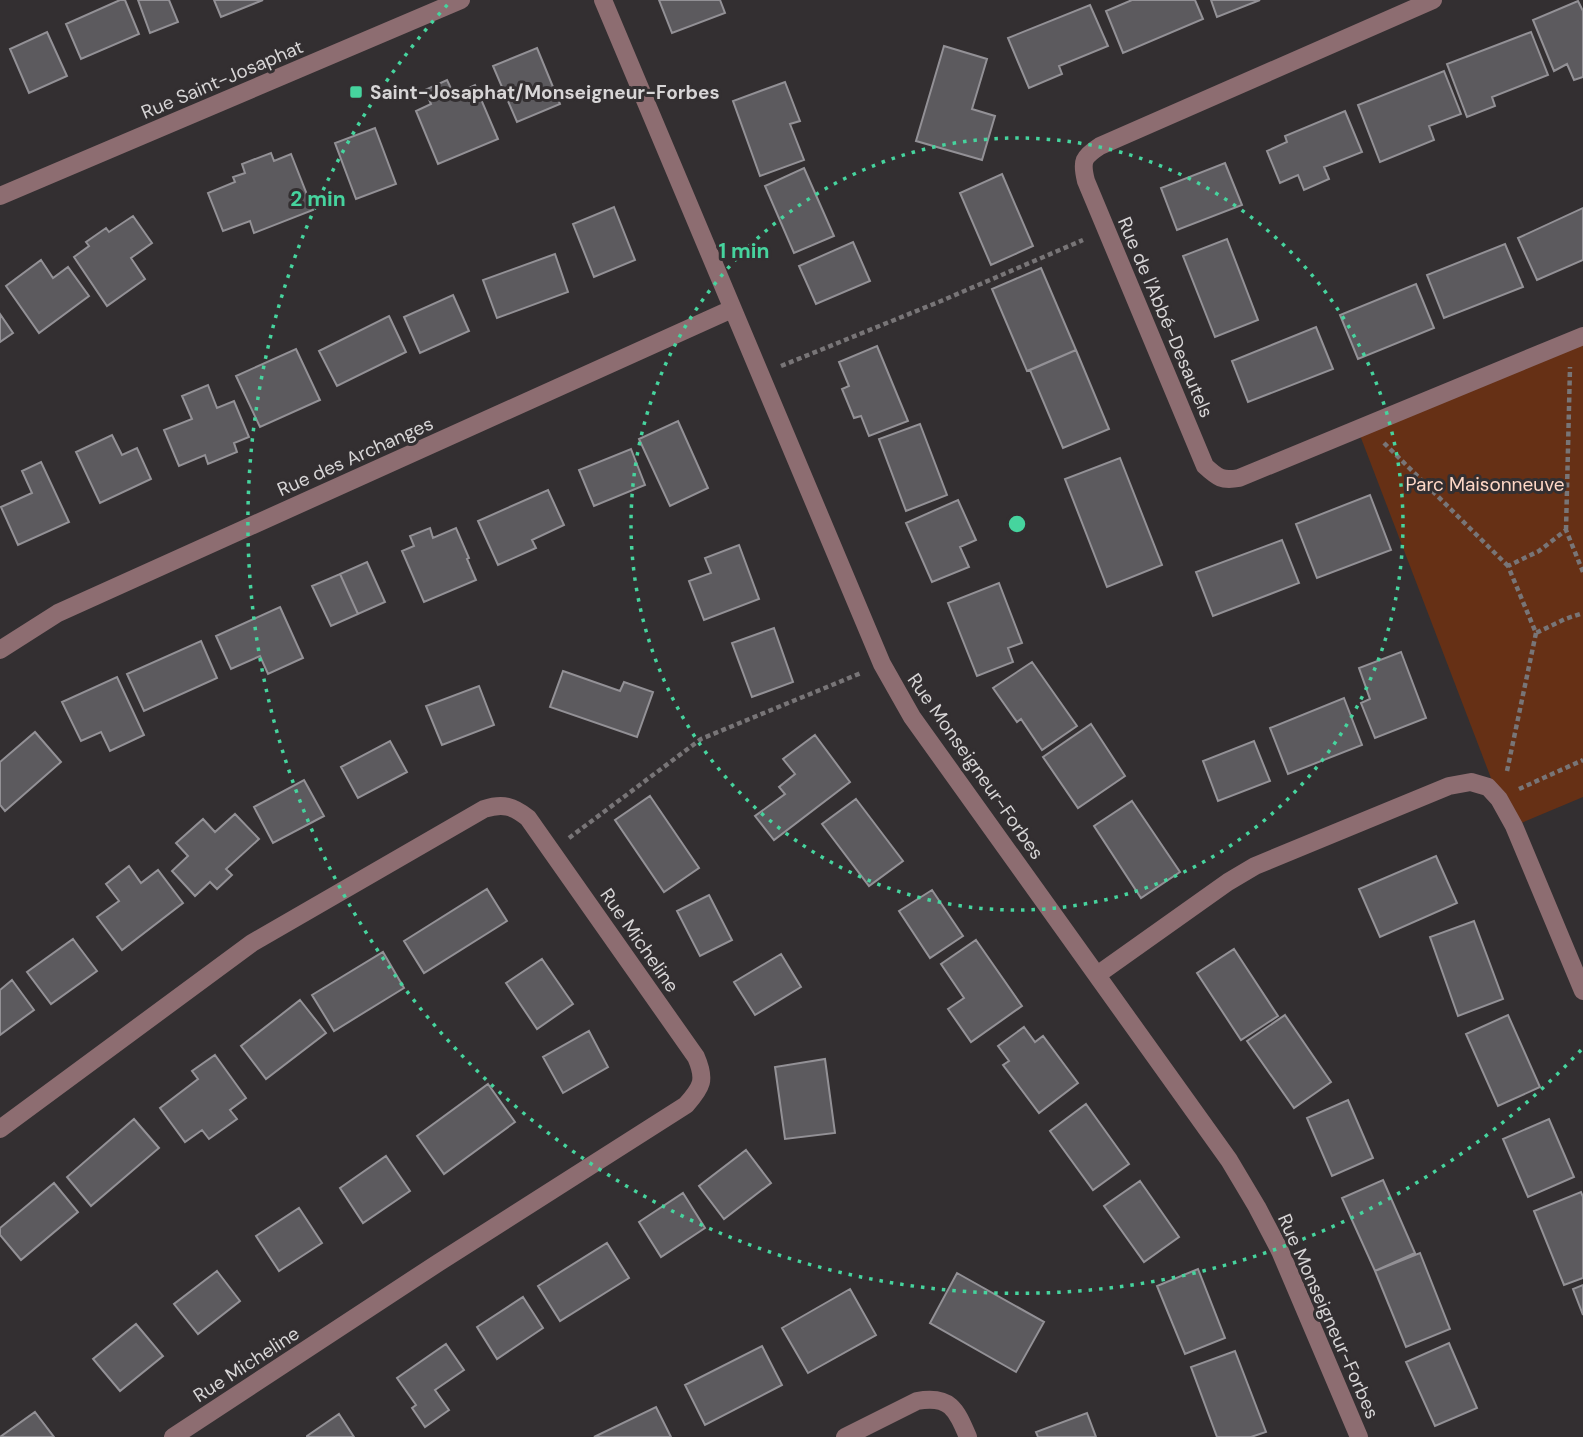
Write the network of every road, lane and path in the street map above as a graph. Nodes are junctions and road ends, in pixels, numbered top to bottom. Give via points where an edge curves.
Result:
1 (461, 0) edge
2 (603, 0) edge
3 (1433, 0) edge
4 (0, 196) edge
5 (1107, 230) junction
6 (732, 309) junction
7 (1577, 339) edge
8 (760, 374) junction
9 (1367, 426) junction
10 (1566, 530) junction
11 (1508, 566) junction
12 (1583, 572) edge
13 (1583, 613) edge
14 (1536, 633) junction
15 (0, 650) edge
16 (881, 664) junction
17 (1583, 760) edge
18 (1499, 799) junction
19 (552, 851) junction
20 (1097, 975) junction
21 (1583, 991) edge
22 (0, 1129) edge
23 (173, 1437) edge
24 (845, 1437) edge
25 (968, 1437) edge
26 (1359, 1437) edge

1 - 4 street, Rue Saint-Josaphat
2 - 6 street, Rue Monseigneur-Forbes
3 - 5 street, Rue de l'Abbé-Desautels via 1087,154 1083,166 1086,181
5 - 8 path
5 - 9 street, Rue de l'Abbé-Desautels via 1205,466 1215,475 1227,481 1239,478
6 - 8 street, Rue Monseigneur-Forbes
6 - 15 street, Rue des Archanges via 58,613
7 - 9 street, Rue de l'Abbé-Desautels
7 - 10 path
8 - 16 street, Rue Monseigneur-Forbes
9 - 11 path
10 - 11 path via 1539,551
10 - 12 path
11 - 14 path
13 - 14 path
14 - 18 path
16 - 19 path via 701,739
16 - 20 street, Rue Monseigneur-Forbes via 912,717
17 - 18 path
18 - 20 street via 1488,787 1471,782 1449,786 1255,866
18 - 21 street
19 - 22 street, Rue Micheline via 518,810 495,805 484,809 252,943
19 - 23 street, Rue Micheline via 696,1057 702,1084 686,1105
20 - 26 street, Rue Monseigneur-Forbes via 1257,1207
24 - 25 street via 930,1399 940,1400 960,1417

